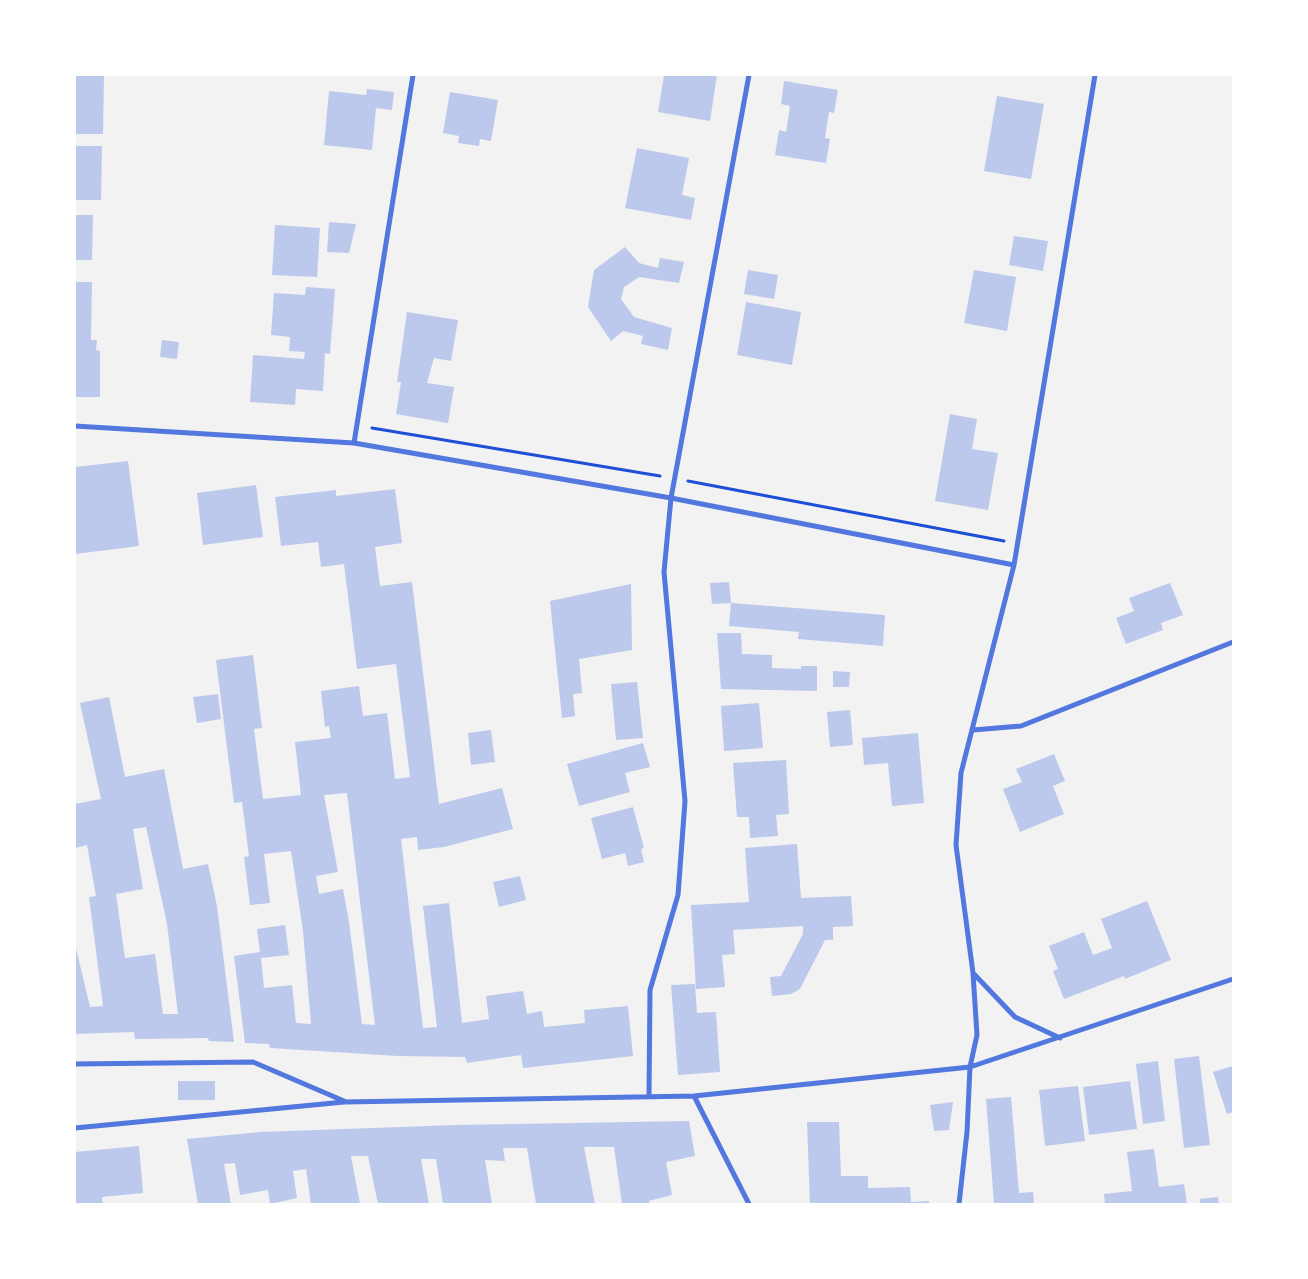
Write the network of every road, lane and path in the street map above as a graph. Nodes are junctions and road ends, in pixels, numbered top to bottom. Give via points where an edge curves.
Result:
1 (413, 75) edge
2 (749, 75) edge
3 (1095, 75) edge
4 (75, 426) edge
5 (354, 443) junction
6 (671, 498) junction
7 (1014, 565) junction
8 (1233, 642) edge
9 (973, 730) junction
10 (972, 973) junction
11 (1233, 979) edge
12 (1061, 1038) junction
13 (75, 1064) edge
14 (970, 1067) junction
15 (649, 1096) junction
16 (694, 1096) junction
17 (344, 1102) junction
18 (75, 1128) edge
19 (749, 1204) edge
20 (959, 1204) edge

1 - 5 street
2 - 6 street
3 - 7 street
4 - 5 street
5 - 6 street
6 - 7 street
6 - 15 street via 664,572 685,801 678,894 650,990
7 - 9 street
8 - 9 street via 1021,726
9 - 10 street via 961,773 956,845
10 - 12 street via 1015,1017
10 - 14 street via 977,1035
11 - 12 street
12 - 14 street
13 - 17 street via 253,1062
14 - 16 street
14 - 20 street
15 - 16 street
15 - 17 street
16 - 19 street
17 - 18 street

